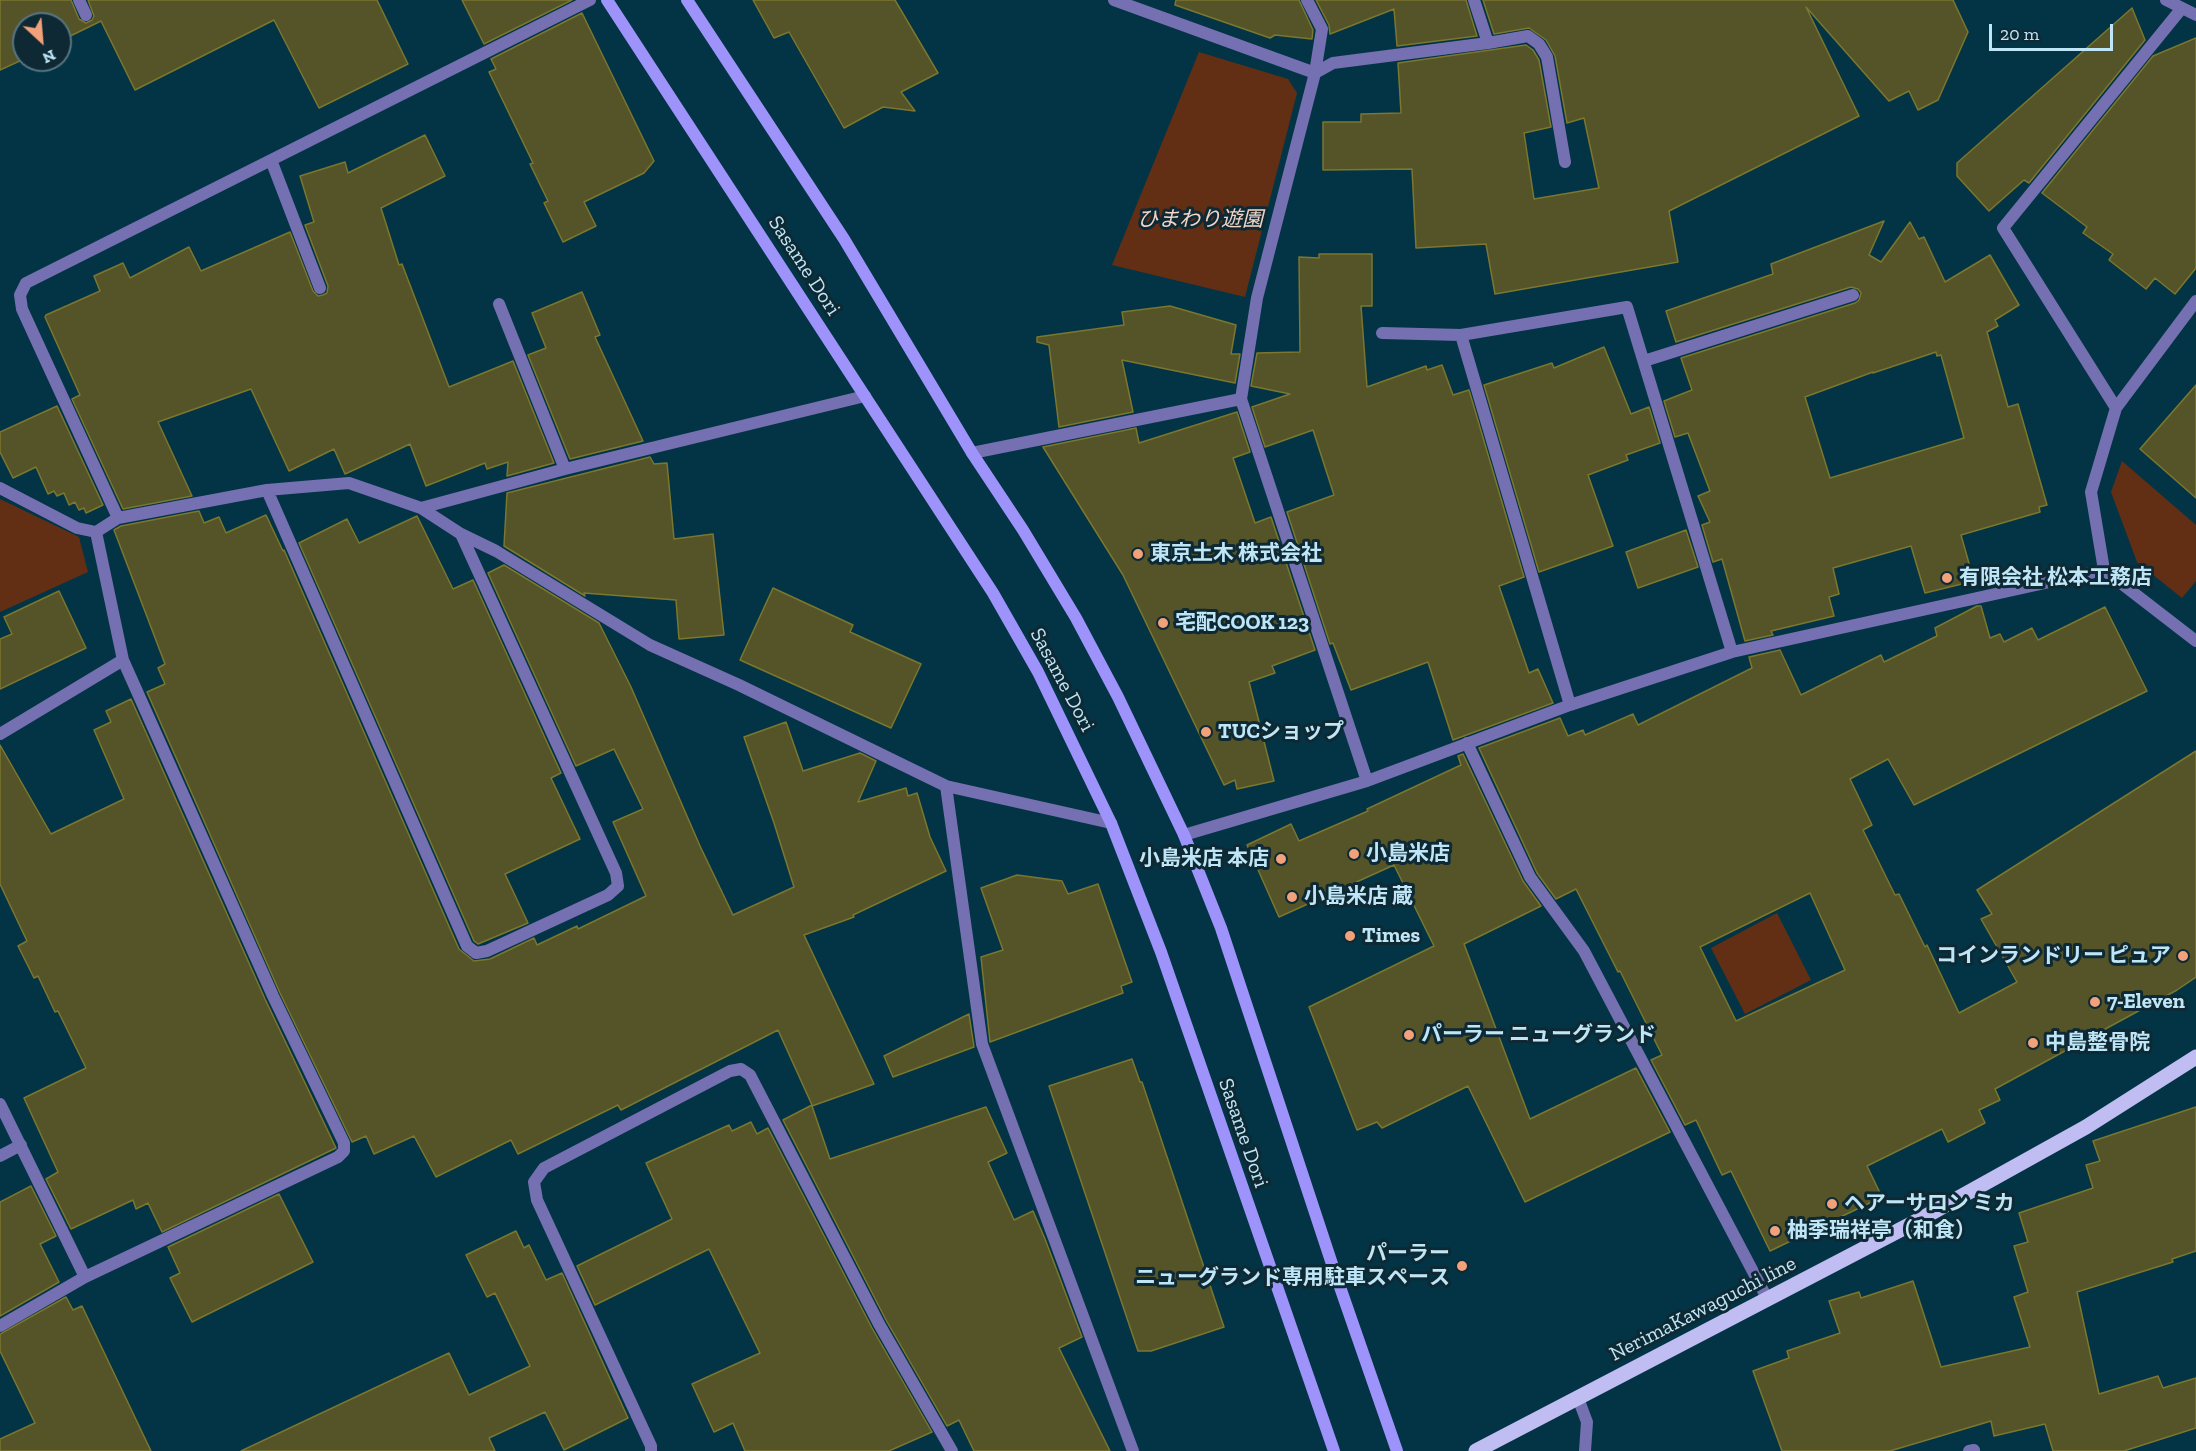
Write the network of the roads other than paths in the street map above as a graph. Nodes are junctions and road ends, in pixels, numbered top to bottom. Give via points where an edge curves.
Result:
1 (79, 0) edge
2 (590, 0) edge
3 (607, 0) edge
4 (687, 0) edge
5 (1114, 0) edge
6 (1307, 0) edge
7 (1474, 0) edge
8 (2166, 0) edge
9 (2182, 8) junction
10 (86, 15) dead end
11 (2196, 15) edge
12 (1488, 43) junction
13 (1315, 73) junction
14 (271, 160) junction
15 (1564, 162) dead end
16 (320, 288) dead end
17 (1853, 295) dead end
18 (2196, 301) edge
19 (499, 304) dead end
20 (1382, 333) dead end
21 (1461, 335) junction
22 (1644, 361) junction
23 (865, 396) junction
24 (1240, 399) junction
25 (2116, 408) junction
26 (972, 453) junction
27 (565, 469) junction
28 (0, 488) edge
29 (267, 490) junction
30 (421, 508) junction
31 (118, 518) junction
32 (96, 532) junction
33 (462, 534) junction
34 (2104, 570) junction
35 (2196, 641) edge
36 (1732, 652) junction
37 (123, 660) junction
38 (1570, 705) junction
39 (0, 734) edge
40 (1467, 743) junction
41 (1367, 781) junction
42 (946, 786) junction
43 (1111, 823) junction
44 (1184, 835) junction
45 (2196, 1058) edge
46 (0, 1104) edge
47 (21, 1144) junction
48 (0, 1156) edge
49 (85, 1277) junction
50 (1768, 1300) junction
51 (0, 1326) edge
52 (1578, 1398) junction
53 (651, 1451) edge
54 (952, 1451) edge
55 (1133, 1451) edge
56 (1334, 1451) edge
57 (1397, 1451) edge
58 (1476, 1451) edge
59 (1586, 1451) edge

1 - 10 street
2 - 14 street
3 - 23 main road, Sasame Dori
4 - 26 main road, Sasame Dori via 844,239
5 - 13 street
6 - 13 street via 1322,29
7 - 12 street
8 - 9 street
9 - 11 street
9 - 25 street via 2003,228
12 - 13 street via 1333,63
12 - 15 street via 1528,36 1539,44 1547,57
13 - 24 street via 1257,298
14 - 16 street
14 - 31 street via 26,283 20,295 22,309
17 - 22 street
18 - 25 street
19 - 27 street
20 - 21 street
21 - 22 street via 1627,307
21 - 38 street
22 - 36 street
23 - 27 street
23 - 43 main road, Sasame Dori via 993,593 1038,672
24 - 26 street
24 - 41 street
25 - 34 street via 2091,492
26 - 44 main road, Sasame Dori via 1076,618
27 - 30 street
28 - 32 street via 77,528
29 - 30 street via 349,483
29 - 31 street
29 - 33 street via 467,946 476,953 608,895 618,886 616,873
30 - 33 street
31 - 32 street
32 - 37 street
33 - 42 street via 650,645
34 - 35 street
34 - 36 street
36 - 38 street
37 - 39 street
37 - 49 street via 273,996 344,1143 344,1151
38 - 40 street
40 - 41 street
40 - 50 street via 1530,877 1584,951
41 - 44 street
42 - 43 street
42 - 55 street via 982,1044
43 - 56 main road, Sasame Dori via 1161,952
44 - 57 main road, Sasame Dori via 1221,928
45 - 50 main road, NerimaKawaguchi line via 2086,1127
46 - 47 street
47 - 48 street
47 - 49 street
49 - 51 street
50 - 52 main road, NerimaKawaguchi line
52 - 58 main road, NerimaKawaguchi line
52 - 59 street via 1587,1422
53 - 54 street via 537,1200 534,1182 543,1168 730,1071 741,1069 750,1075 879,1324

